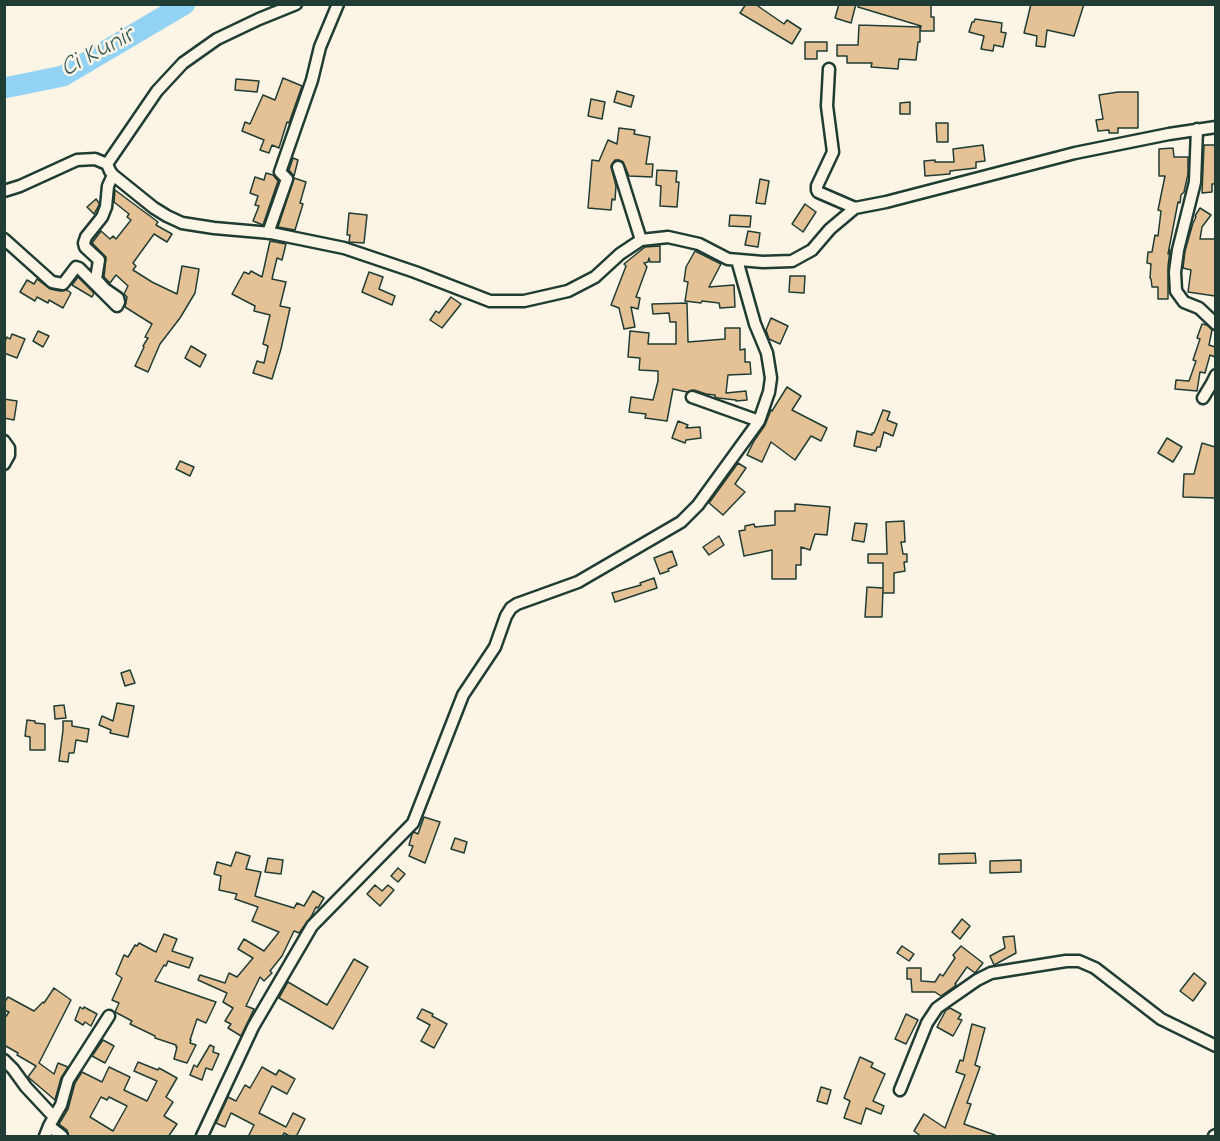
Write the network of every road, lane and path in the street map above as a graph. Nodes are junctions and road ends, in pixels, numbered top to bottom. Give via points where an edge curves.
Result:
1 (296, 4) edge
2 (338, 4) edge
3 (829, 69) dead end
4 (1215, 128) edge
5 (1197, 129) junction
6 (107, 164) junction
7 (618, 167) dead end
8 (113, 175) junction
9 (4, 191) edge
10 (855, 208) junction
11 (268, 233) junction
12 (4, 239) edge
13 (641, 240) junction
14 (737, 260) junction
15 (1215, 324) edge
16 (1215, 375) edge
17 (692, 398) dead end
18 (1203, 398) dead end
19 (759, 421) junction
20 (4, 441) edge
21 (4, 464) edge
22 (109, 1016) dead end
23 (1215, 1046) edge
24 (4, 1060) edge
25 (900, 1090) dead end
26 (49, 1126) edge
27 (62, 1137) edge
28 (202, 1137) edge

1 - 6 street via 217,39 183,63 157,91
2 - 11 street via 280,172 287,179
3 - 10 street via 827,106 833,152 817,189
4 - 5 street
5 - 10 street via 1075,153
5 - 15 street via 1195,182 1178,250 1176,291 1184,302 1199,308
6 - 8 street
6 - 9 street via 95,159 77,160
7 - 13 street
8 - 11 street via 154,208 182,223
8 - 12 street via 102,217 84,243 99,260 96,279 118,298 117,306 79,268 63,284 52,282
10 - 14 street via 812,250 792,261
11 - 13 street via 344,248 490,301 524,301 568,291 595,277
13 - 14 street via 668,237 699,244
14 - 19 street via 767,353 771,378
16 - 18 street
17 - 19 street
19 - 28 street via 698,505 681,522 578,582 511,608 495,647 463,695 413,823 312,926 253,1027
20 - 21 street via 9,455
22 - 26 street via 68,1080 61,1105
23 - 25 street via 1161,1019 1095,968 1065,961 991,974 937,1008
24 - 26 street
26 - 27 street

